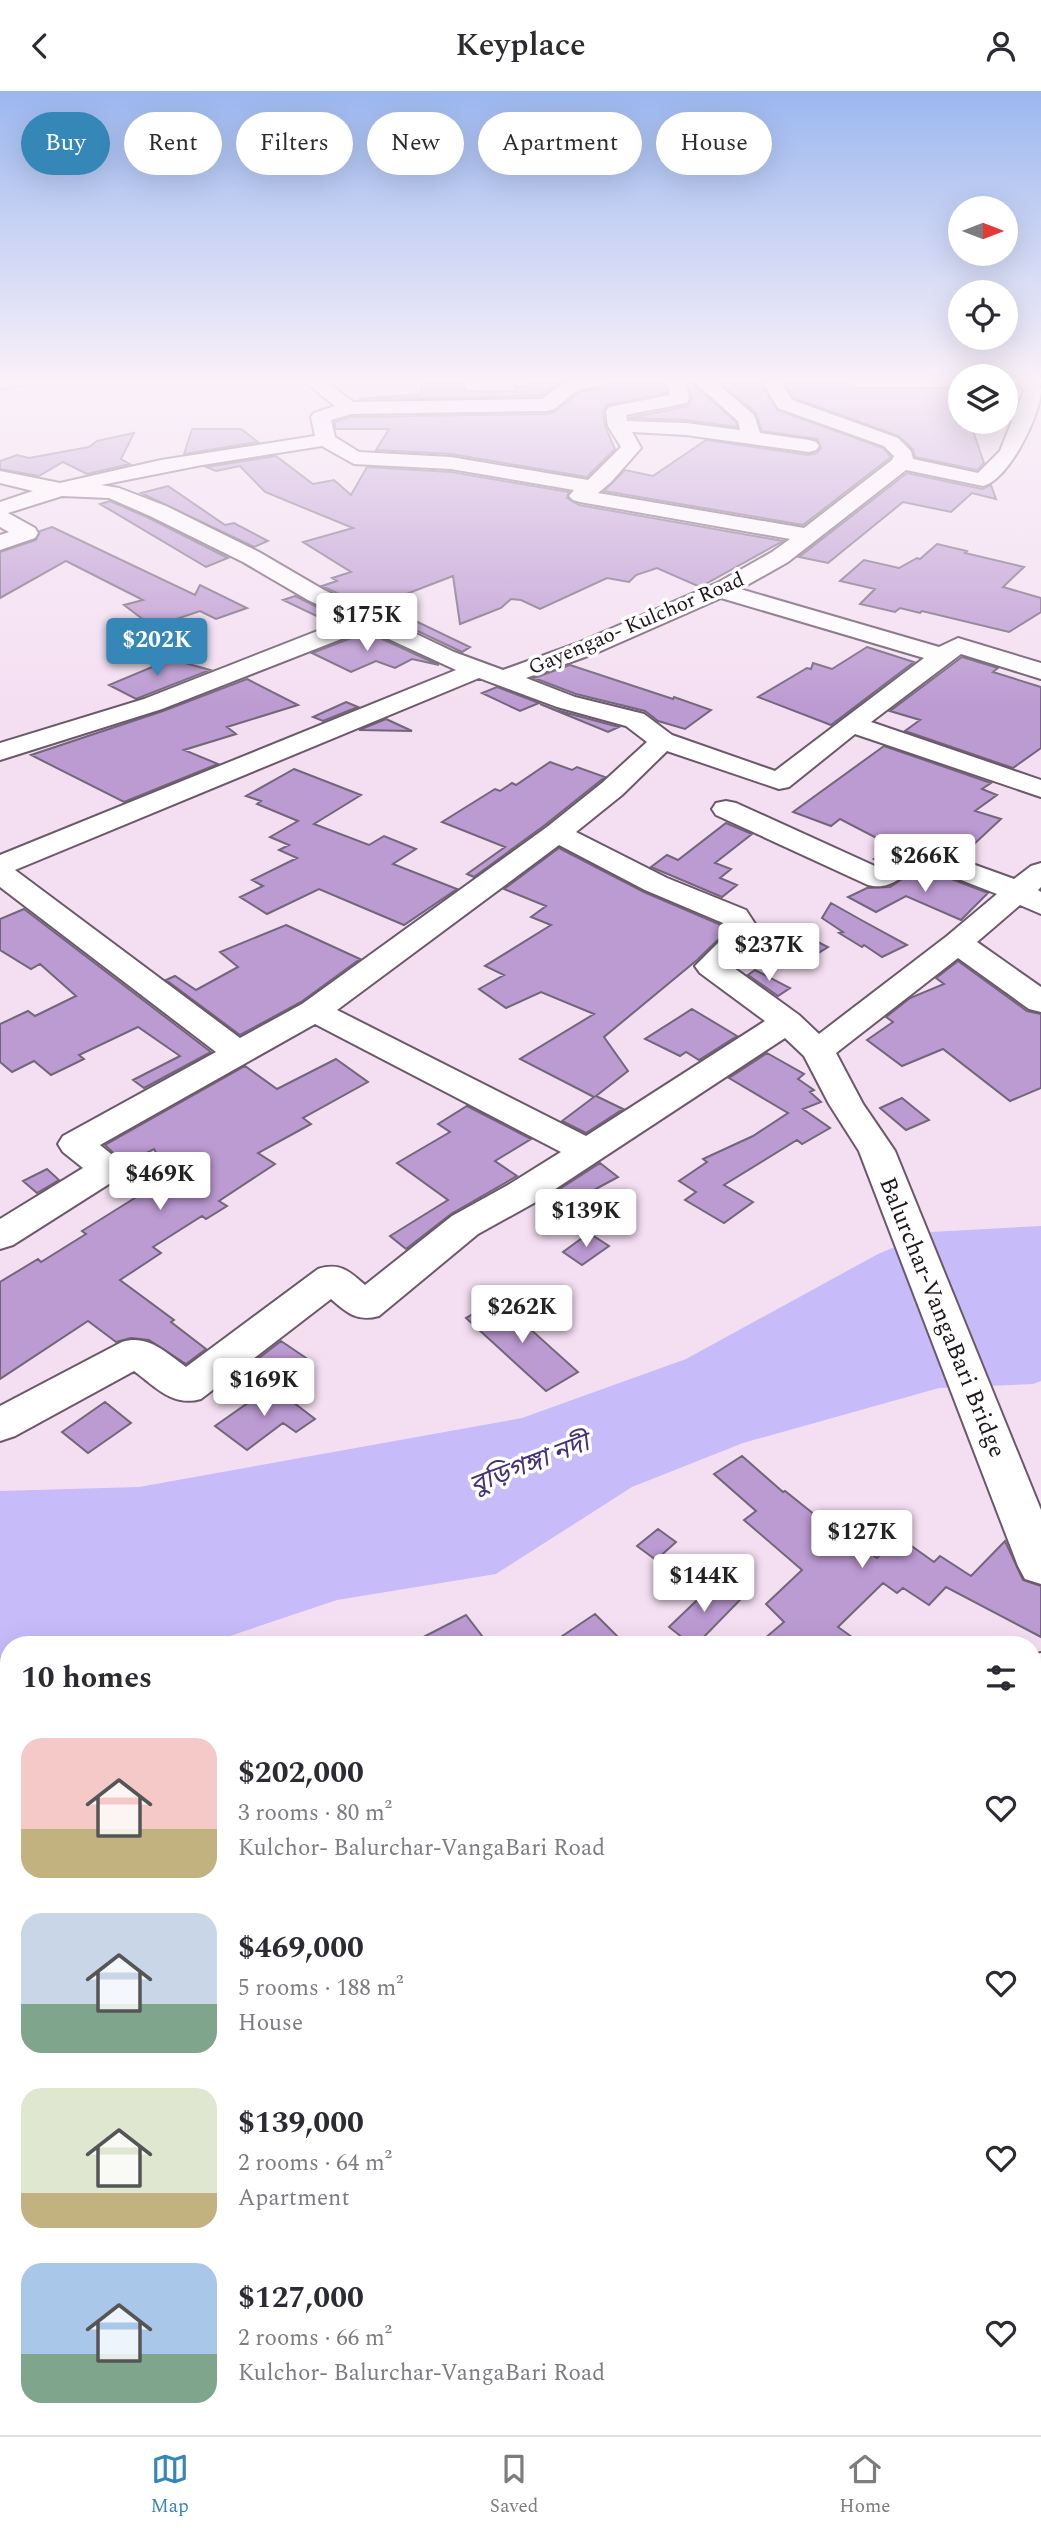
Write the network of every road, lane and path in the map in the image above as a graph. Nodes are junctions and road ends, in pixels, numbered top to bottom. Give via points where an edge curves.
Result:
1 (57, 488) edge
2 (591, 488) edge
3 (872, 488) edge
4 (54, 489) junction
5 (0, 509) edge
6 (0, 518) edge
7 (808, 535) junction
8 (0, 543) edge
9 (719, 590) junction
10 (368, 619) junction
11 (943, 656) junction
12 (1041, 671) edge
13 (490, 675) junction
14 (851, 724) junction
15 (663, 741) junction
16 (0, 752) edge
17 (1041, 789) edge
18 (726, 809) dead end
19 (556, 833) junction
20 (0, 866) edge
21 (0, 873) edge
22 (1034, 890) edge
23 (958, 943) junction
24 (1041, 1002) edge
25 (314, 1011) junction
26 (787, 1022) junction
27 (818, 1051) junction
28 (240, 1054) junction
29 (588, 1151) junction
30 (0, 1236) edge
31 (0, 1425) edge
32 (1041, 1566) edge

1 - 4 street
2 - 7 street via 580,496
3 - 7 street, Gayengao- Kulchor Road
4 - 5 street
4 - 10 street via 112,492 158,511
6 - 8 street via 27,533
7 - 9 street, Gayengao- Kulchor Road via 780,557
9 - 11 street
9 - 13 street, Gayengao- Kulchor Road via 587,648
10 - 13 street
10 - 16 street via 153,705
11 - 12 street via 958,645
11 - 14 street
13 - 15 street via 635,720
13 - 20 street, Gayengao- Kulchor Road
14 - 15 street via 779,781
14 - 17 street
15 - 19 street
18 - 22 street via 879,879 917,853
19 - 25 street
19 - 26 street, Balurchar-VangaBari Bridge via 656,884 735,917 745,933 710,966
21 - 28 street
22 - 23 street
23 - 24 street
23 - 27 street
25 - 28 street
25 - 29 street
26 - 27 street, Balurchar-VangaBari Bridge
26 - 29 street
27 - 32 street, Balurchar-VangaBari Bridge via 877,1151
28 - 30 street via 76,1144 107,1169
29 - 31 street via 466,1225 365,1306 332,1278 186,1388 136,1352

